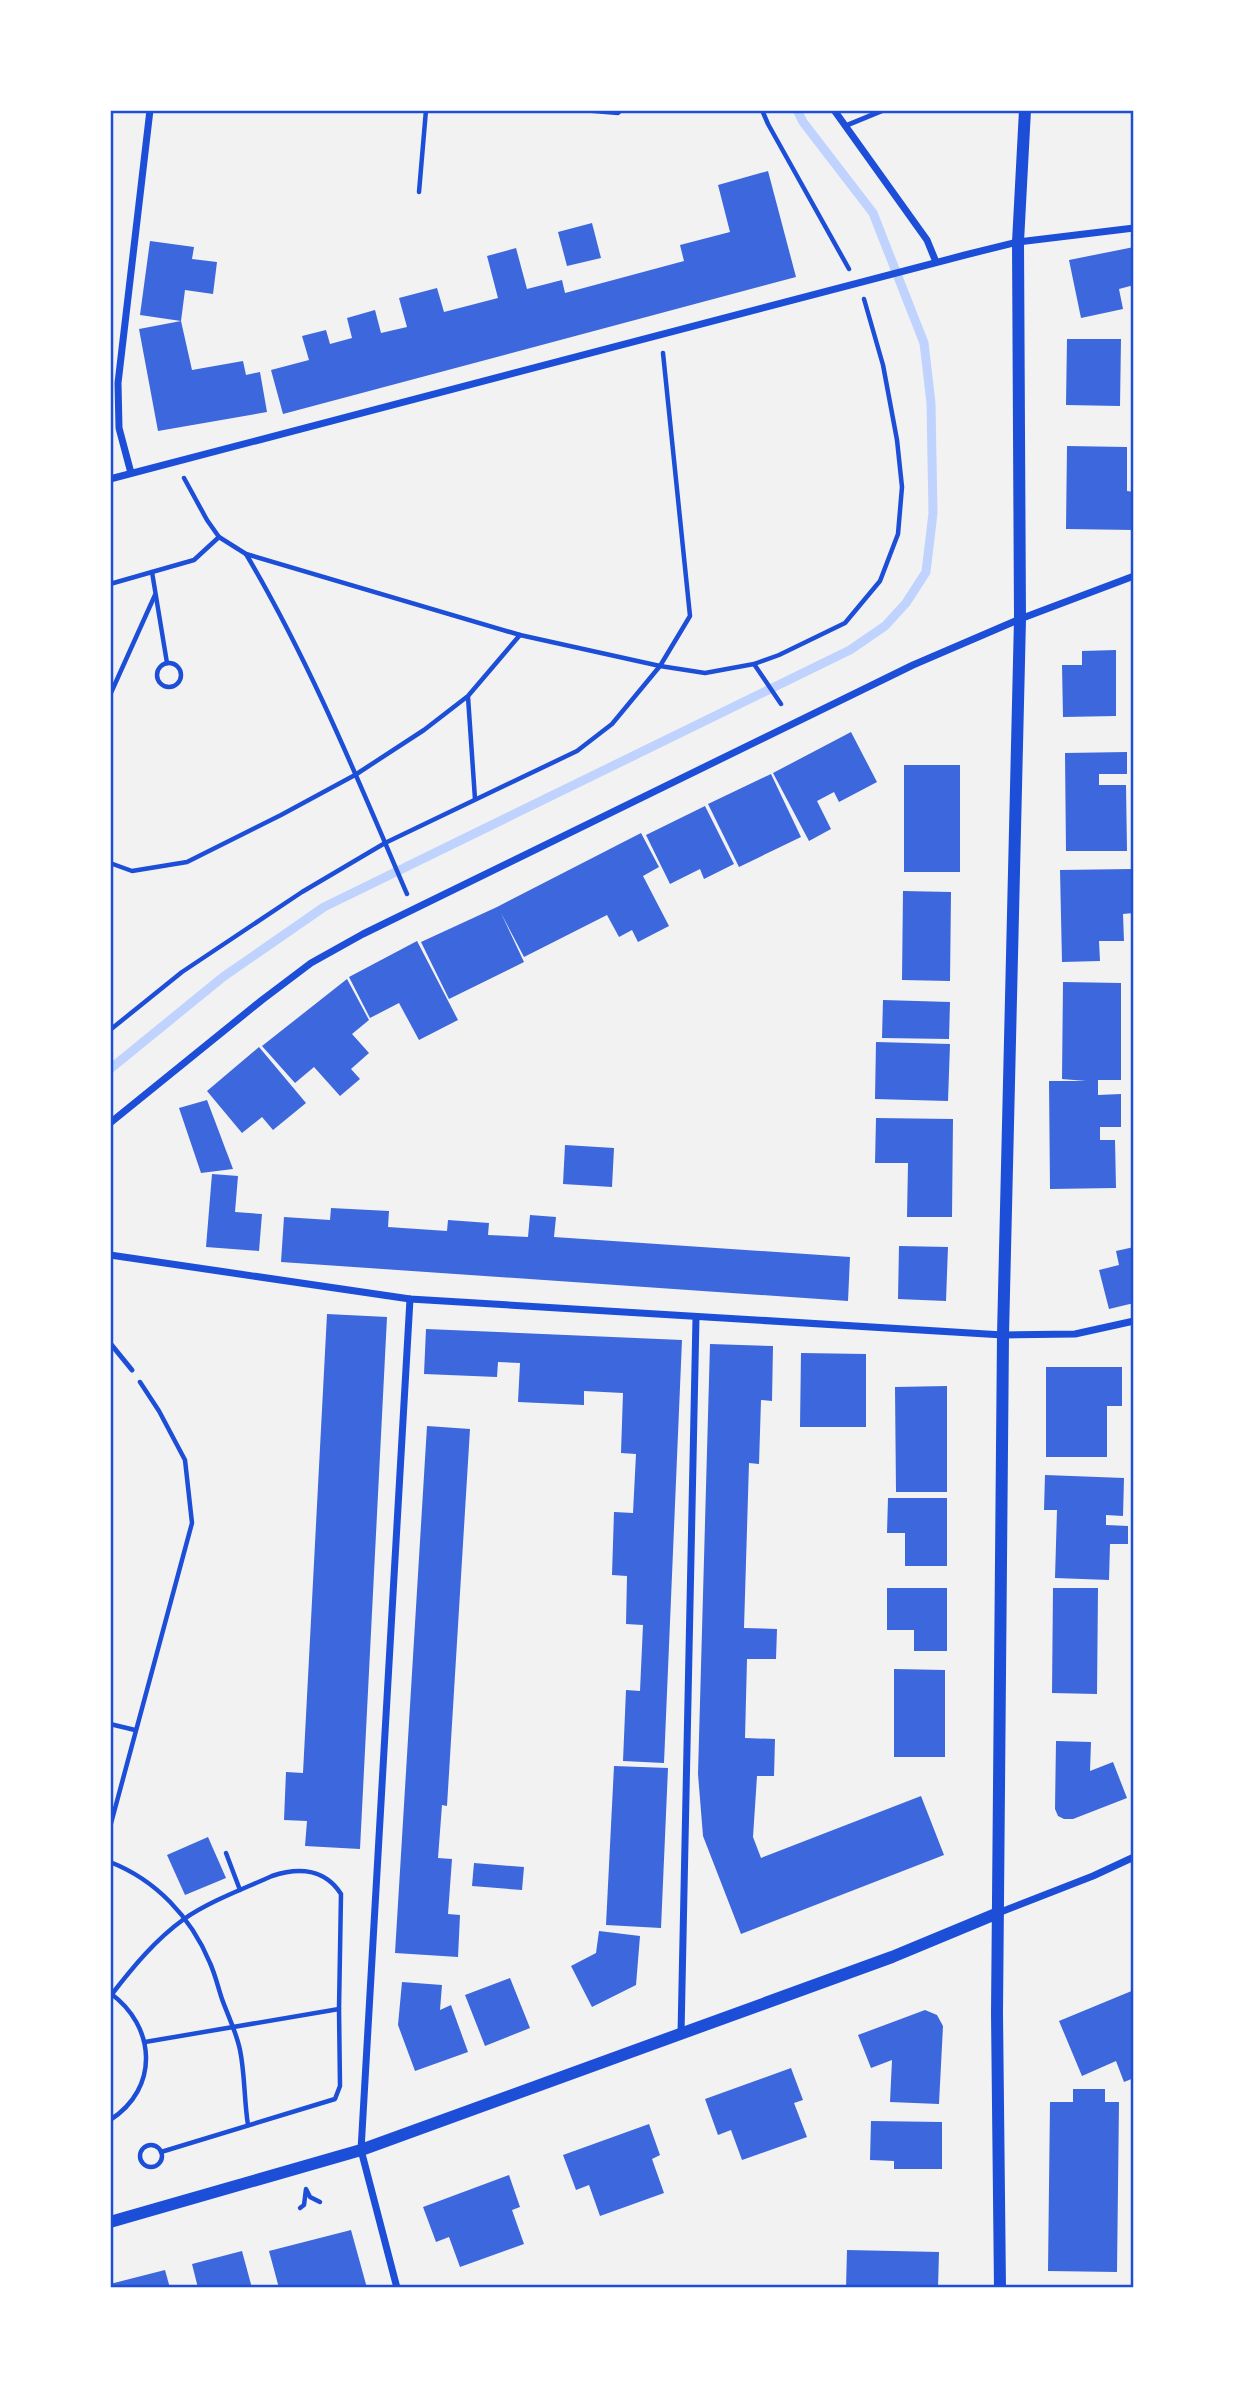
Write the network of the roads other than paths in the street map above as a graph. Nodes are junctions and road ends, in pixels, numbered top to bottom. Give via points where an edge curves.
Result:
1 (150, 110) edge
2 (834, 110) edge
3 (884, 110) edge
4 (1025, 110) edge
5 (845, 127) junction
6 (1134, 228) edge
7 (1018, 242) junction
8 (936, 262) junction
9 (131, 473) junction
10 (110, 479) edge
11 (1134, 576) edge
12 (1020, 619) junction
13 (110, 1123) edge
14 (110, 1255) edge
15 (410, 1299) junction
16 (696, 1317) junction
17 (1134, 1321) edge
18 (1003, 1335) junction
19 (110, 1343) edge
20 (132, 1370) road end
21 (1134, 1857) edge
22 (998, 1913) junction
23 (681, 2035) junction
24 (361, 2150) junction
25 (110, 2222) edge
26 (397, 2288) edge
27 (1000, 2288) edge

1 - 9 street via 118,383 119,428
2 - 5 street
3 - 5 lane
4 - 7 street
5 - 8 street via 927,240
6 - 7 street
7 - 8 street
7 - 12 street
8 - 9 street
9 - 10 street
11 - 12 street
12 - 13 street via 913,665 363,934 262,1000
12 - 18 street
14 - 15 street
15 - 16 street
15 - 24 street
16 - 18 street
16 - 23 street
17 - 18 street via 1074,1334
18 - 22 street
19 - 20 lane
21 - 22 street
22 - 23 street
22 - 27 street
23 - 24 street
24 - 25 street
24 - 26 street

